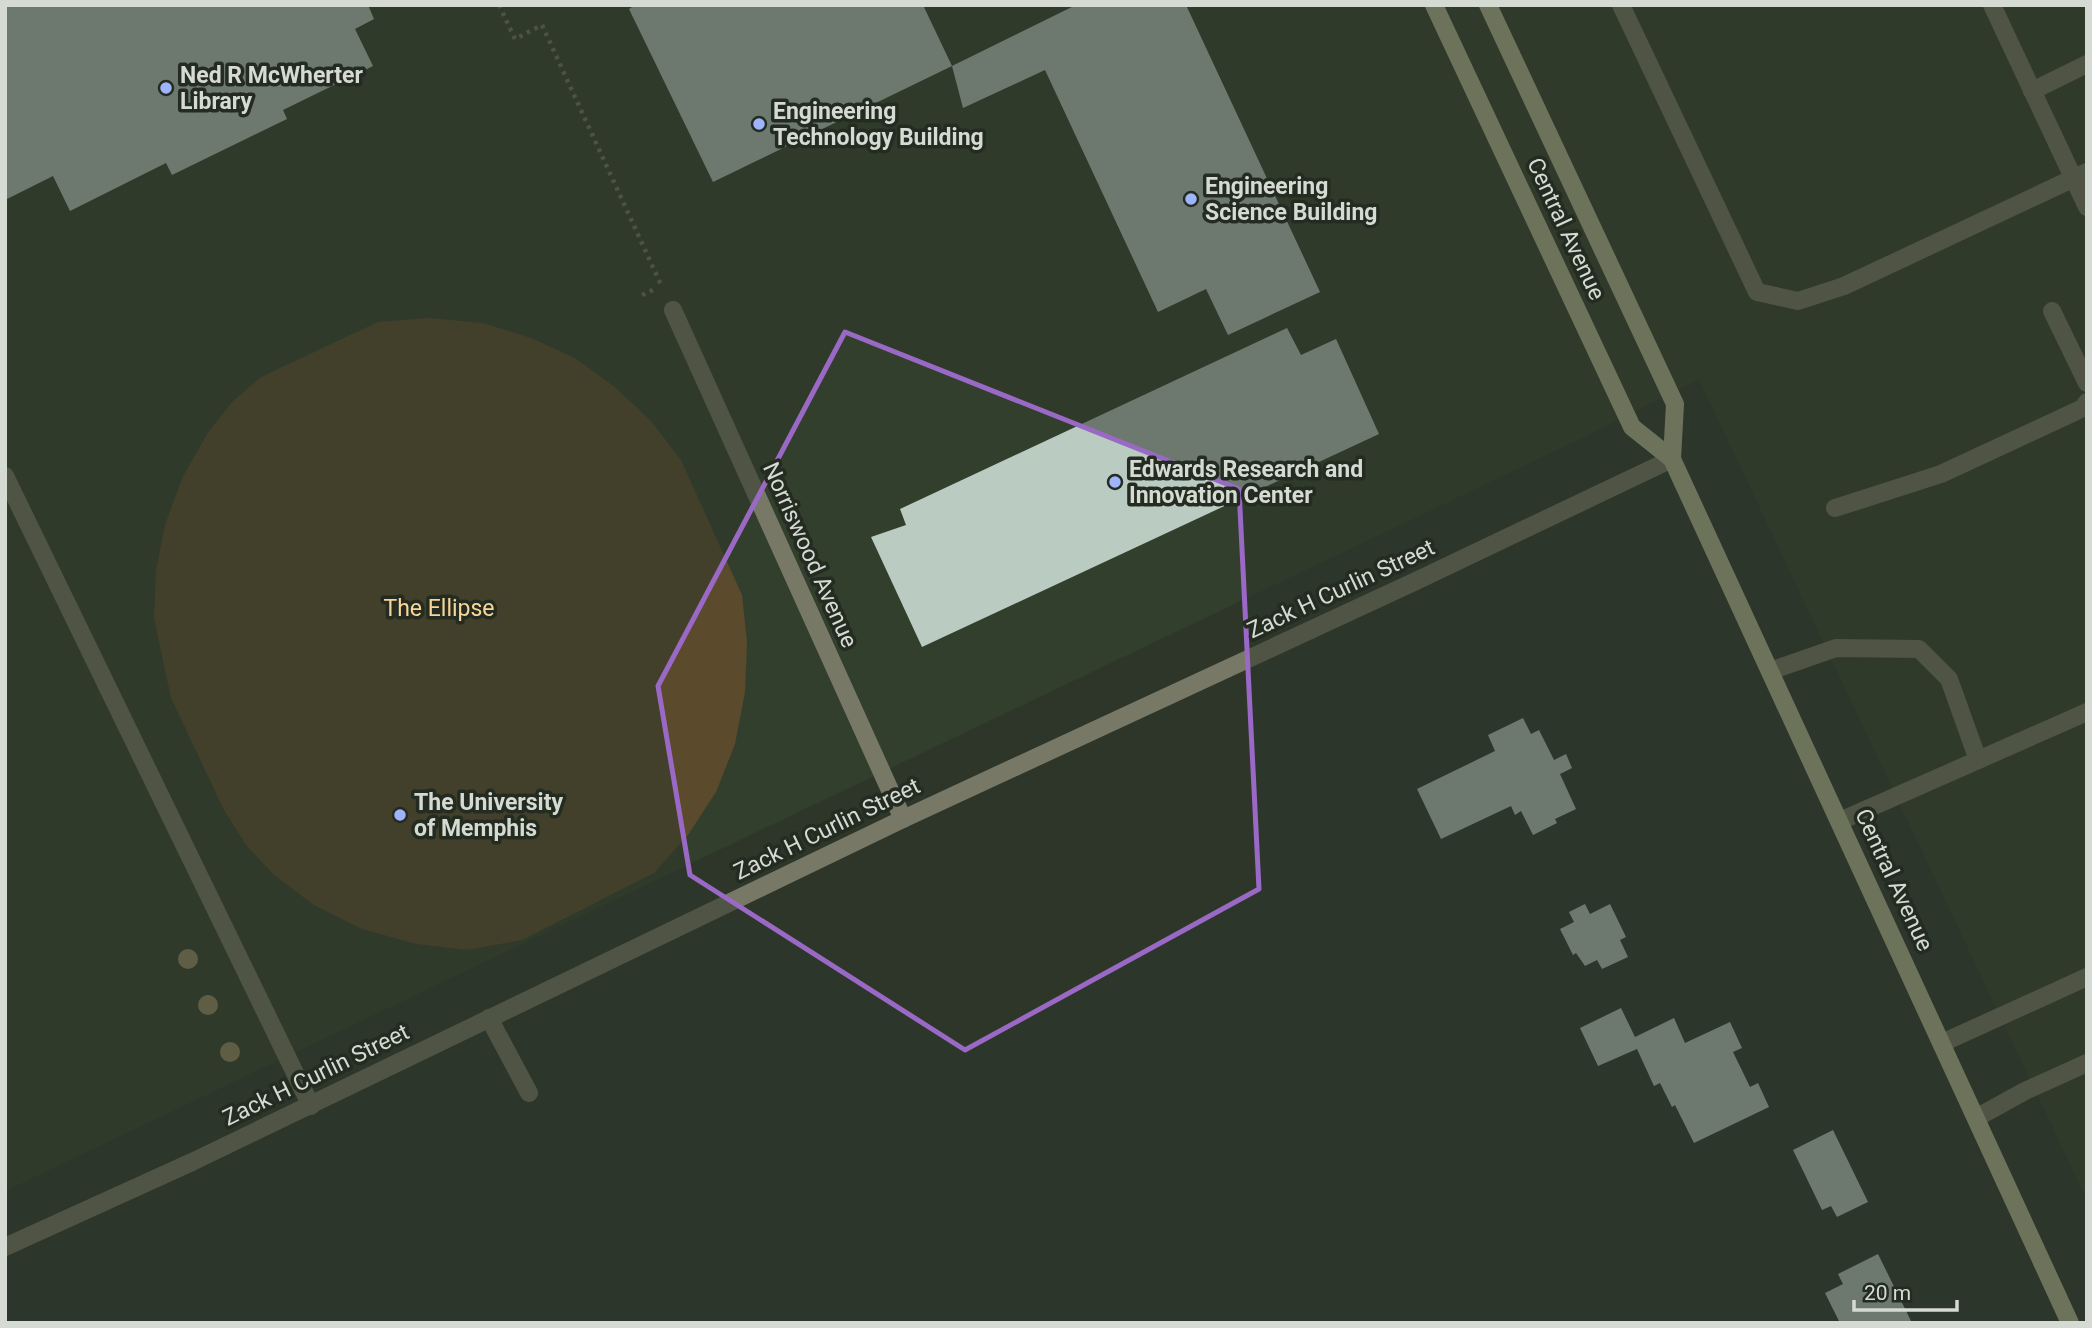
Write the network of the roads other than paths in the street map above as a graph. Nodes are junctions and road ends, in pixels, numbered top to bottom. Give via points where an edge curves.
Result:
1 (1434, 5) edge
2 (1488, 5) edge
3 (1621, 5) edge
4 (1992, 5) edge
5 (2087, 64) edge
6 (2032, 90) junction
7 (2080, 175) edge
8 (2087, 207) edge
9 (673, 310) road end
10 (2052, 311) dead end
11 (2087, 383) edge
12 (2087, 402) edge
13 (1672, 459) junction
14 (5, 476) edge
15 (1835, 508) dead end
16 (1770, 671) junction
17 (2087, 712) edge
18 (1978, 760) junction
19 (903, 819) junction
20 (1840, 821) junction
21 (2087, 977) edge
22 (489, 1018) junction
23 (1942, 1043) junction
24 (2087, 1063) edge
25 (529, 1093) dead end
26 (311, 1106) junction
27 (1976, 1118) junction
28 (5, 1247) edge
29 (2070, 1323) edge

1 - 13 main road, Central Avenue via 1632,427
2 - 13 main road, Central Avenue via 1675,404
3 - 7 street via 1757,292 1798,301 1844,286
4 - 6 street
5 - 6 street
6 - 7 street
7 - 8 street
9 - 19 street, Norriswood Avenue
10 - 11 street
12 - 15 street via 2083,408 1941,474
13 - 16 main road, Central Avenue
13 - 19 street, Zack H Curlin Street
14 - 26 street
16 - 18 street via 1836,648 1919,649 1949,679
16 - 20 main road, Central Avenue
17 - 18 street
18 - 20 street
19 - 22 street, Zack H Curlin Street
20 - 23 main road, Central Avenue
21 - 23 street
22 - 25 street
22 - 26 street, Zack H Curlin Street
23 - 27 main road, Central Avenue
24 - 27 street
26 - 28 street, Zack H Curlin Street
27 - 29 main road, Central Avenue

